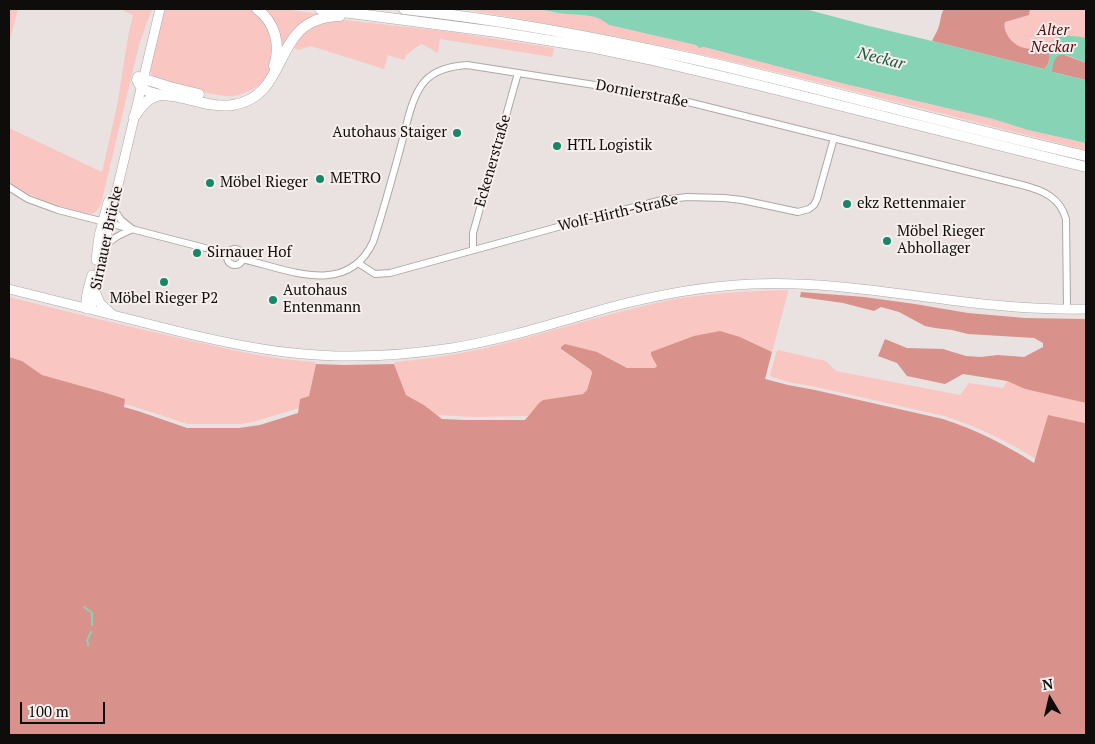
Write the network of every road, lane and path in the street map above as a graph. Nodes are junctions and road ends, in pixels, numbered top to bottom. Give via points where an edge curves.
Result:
1 (159, 9) edge
2 (257, 9) edge
3 (320, 9) edge
4 (404, 9) edge
5 (441, 9) edge
6 (365, 14) junction
7 (461, 16) junction
8 (518, 73) junction
9 (140, 80) junction
10 (165, 95) junction
11 (134, 117) junction
12 (834, 138) junction
13 (1086, 156) edge
14 (1086, 167) edge
15 (9, 187) edge
16 (113, 208) junction
17 (106, 222) junction
18 (133, 229) junction
19 (205, 248) tunnel mouth
20 (104, 249) junction
21 (473, 249) junction
22 (242, 259) dead end
23 (358, 263) junction
24 (9, 289) edge
25 (91, 290) junction
26 (66, 304) junction
27 (87, 309) junction
28 (1067, 309) junction
29 (1086, 309) edge
30 (114, 316) junction

1 - 9 main road, Sirnauer Brücke
2 - 9 highway via 272,26 277,50 270,75 252,92 236,99 222,100
3 - 6 highway
4 - 7 highway
5 - 7 highway
6 - 10 highway via 326,17 305,26 291,41 266,86 248,101 220,105
6 - 14 highway via 497,32 648,59
7 - 13 highway via 596,38 697,60
8 - 12 street, Dornierstraße via 671,99
8 - 21 street, Eckenerstraße via 473,233
8 - 23 street, Dornierstraße via 474,66 449,67 424,82 415,99 373,242
9 - 10 highway via 149,92
9 - 11 main road, Sirnauer Brücke
9 - 17 main road, Sirnauer Brücke
10 - 11 highway via 146,101
11 - 16 main road, Sirnauer Brücke
12 - 21 street, Wolf-Hirth-Straße via 817,199 806,211 724,198 669,199
12 - 28 street, Dornierstraße via 1034,188 1050,195 1066,219
15 - 17 street via 48,207
16 - 17 main road, Sirnauer Brücke
16 - 18 street
17 - 18 street
17 - 20 main road, Sirnauer Brücke
17 - 25 main road, Sirnauer Brücke via 99,236
18 - 19 street
18 - 20 street via 111,240
20 - 25 main road, Sirnauer Brücke
21 - 23 street, Wolf-Hirth-Straße via 387,273 373,273
22 - 23 street, Dornierstraße via 321,276 344,272
24 - 26 main road
25 - 26 main road via 79,300
25 - 27 main road, Sirnauer Brücke
25 - 30 main road via 100,304
26 - 27 main road
27 - 30 main road
28 - 29 main road
28 - 30 main road via 983,304 829,285 751,284 650,298 455,347 362,356 319,356 269,350

